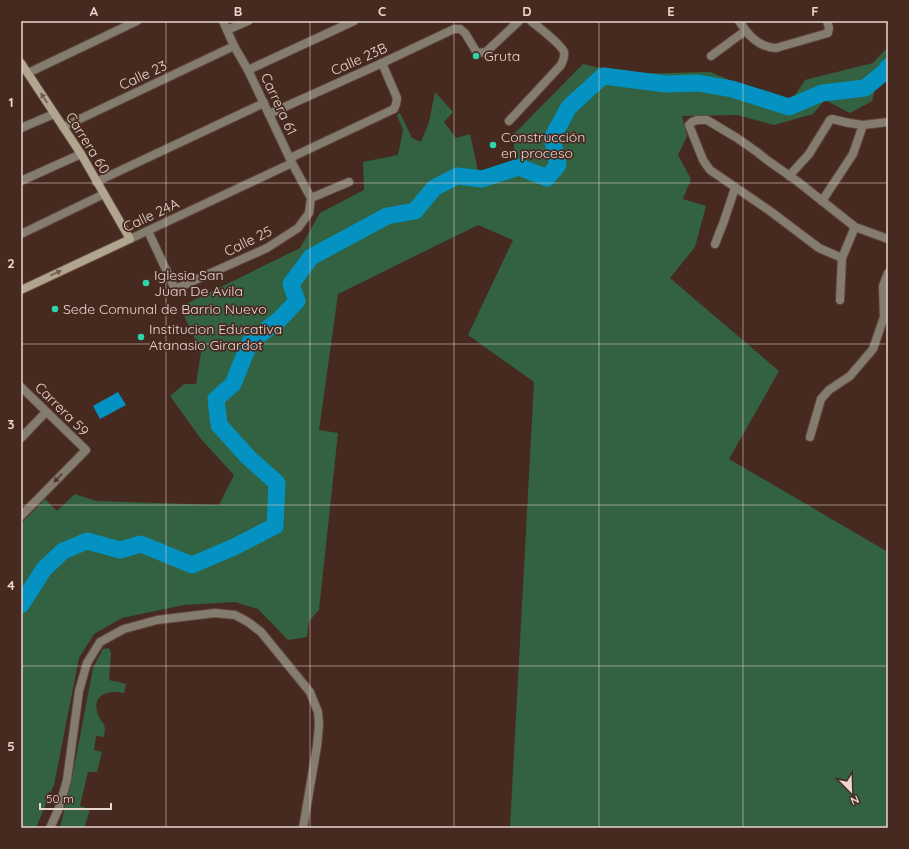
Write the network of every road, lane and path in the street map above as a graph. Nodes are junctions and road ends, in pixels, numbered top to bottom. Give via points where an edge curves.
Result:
1 (137, 21) edge
2 (223, 21) edge
3 (248, 21) edge
4 (354, 21) edge
5 (519, 21) edge
6 (531, 21) edge
7 (739, 21) edge
8 (828, 21) edge
9 (227, 30) junction
10 (745, 31) junction
11 (234, 46) junction
12 (711, 56) dead end
13 (21, 63) edge
14 (382, 63) junction
15 (248, 70) junction
16 (28, 73) junction
17 (264, 103) junction
18 (54, 114) junction
19 (269, 114) junction
20 (509, 121) dead end
21 (888, 122) edge
22 (863, 125) junction
23 (63, 127) junction
24 (21, 128) edge
25 (80, 154) junction
26 (291, 160) junction
27 (789, 176) junction
28 (21, 181) edge
29 (96, 182) junction
30 (350, 182) dead end
31 (735, 188) junction
32 (104, 194) junction
33 (311, 198) junction
34 (822, 201) junction
35 (855, 227) junction
36 (148, 231) junction
37 (21, 234) edge
38 (130, 239) junction
39 (888, 239) edge
40 (715, 244) dead end
41 (842, 258) junction
42 (888, 274) edge
43 (21, 290) edge
44 (840, 300) dead end
45 (21, 387) edge
46 (46, 412) junction
47 (810, 437) dead end
48 (21, 438) edge
49 (21, 516) edge
50 (50, 828) edge
51 (303, 828) edge

1 - 16 street
2 - 9 street, Carrera 61
3 - 9 street
4 - 15 street
5 - 14 street, Calle 23B via 486,52 478,53 464,33 460,29 454,29
6 - 20 street via 561,47 564,59
7 - 10 street
8 - 10 street via 828,33 776,48 767,48
9 - 11 street, Carrera 61
10 - 12 street
11 - 15 street, Carrera 61
11 - 23 street, Calle 23
13 - 16 main road, Carrera 60
14 - 19 street, Calle 23B
14 - 26 street via 397,98 394,109
15 - 17 street, Carrera 61
18 -> 16 main road, Carrera 60
17 - 19 street, Carrera 61
17 - 29 street
18 - 23 main road, Carrera 60
18 - 24 street
19 - 26 street, Carrera 61
21 - 22 street
22 - 27 street via 830,120 809,154
22 - 34 street via 853,154
23 - 25 main road, Carrera 60
25 - 28 street
25 - 29 main road, Carrera 60
26 - 33 street, Carrera 61
26 - 36 street, Calle 24A
27 - 31 street via 707,120 692,122 689,128 703,160 710,170
27 - 34 street
29 - 32 main road, Carrera 60
30 - 33 street
31 - 40 street
31 - 41 street via 819,248
32 - 37 street
32 - 38 main road, Carrera 60
33 - 36 street, Calle 25 via 309,213 298,228 267,248 175,289
34 - 35 street
35 - 39 street
35 - 41 street
36 - 38 street, Calle 24A
43 -> 38 main road, Calle 24A
41 - 44 street
42 - 47 street via 883,286 884,317 873,349 850,376 829,390 821,399
45 - 46 street, Carrera 59
46 - 48 street
46 -> 49 street, Carrera 59 via 86,450
50 - 51 street via 67,780 80,691 87,663 100,642 124,629 157,620 215,612 235,615 261,632 310,692 318,712 319,725

